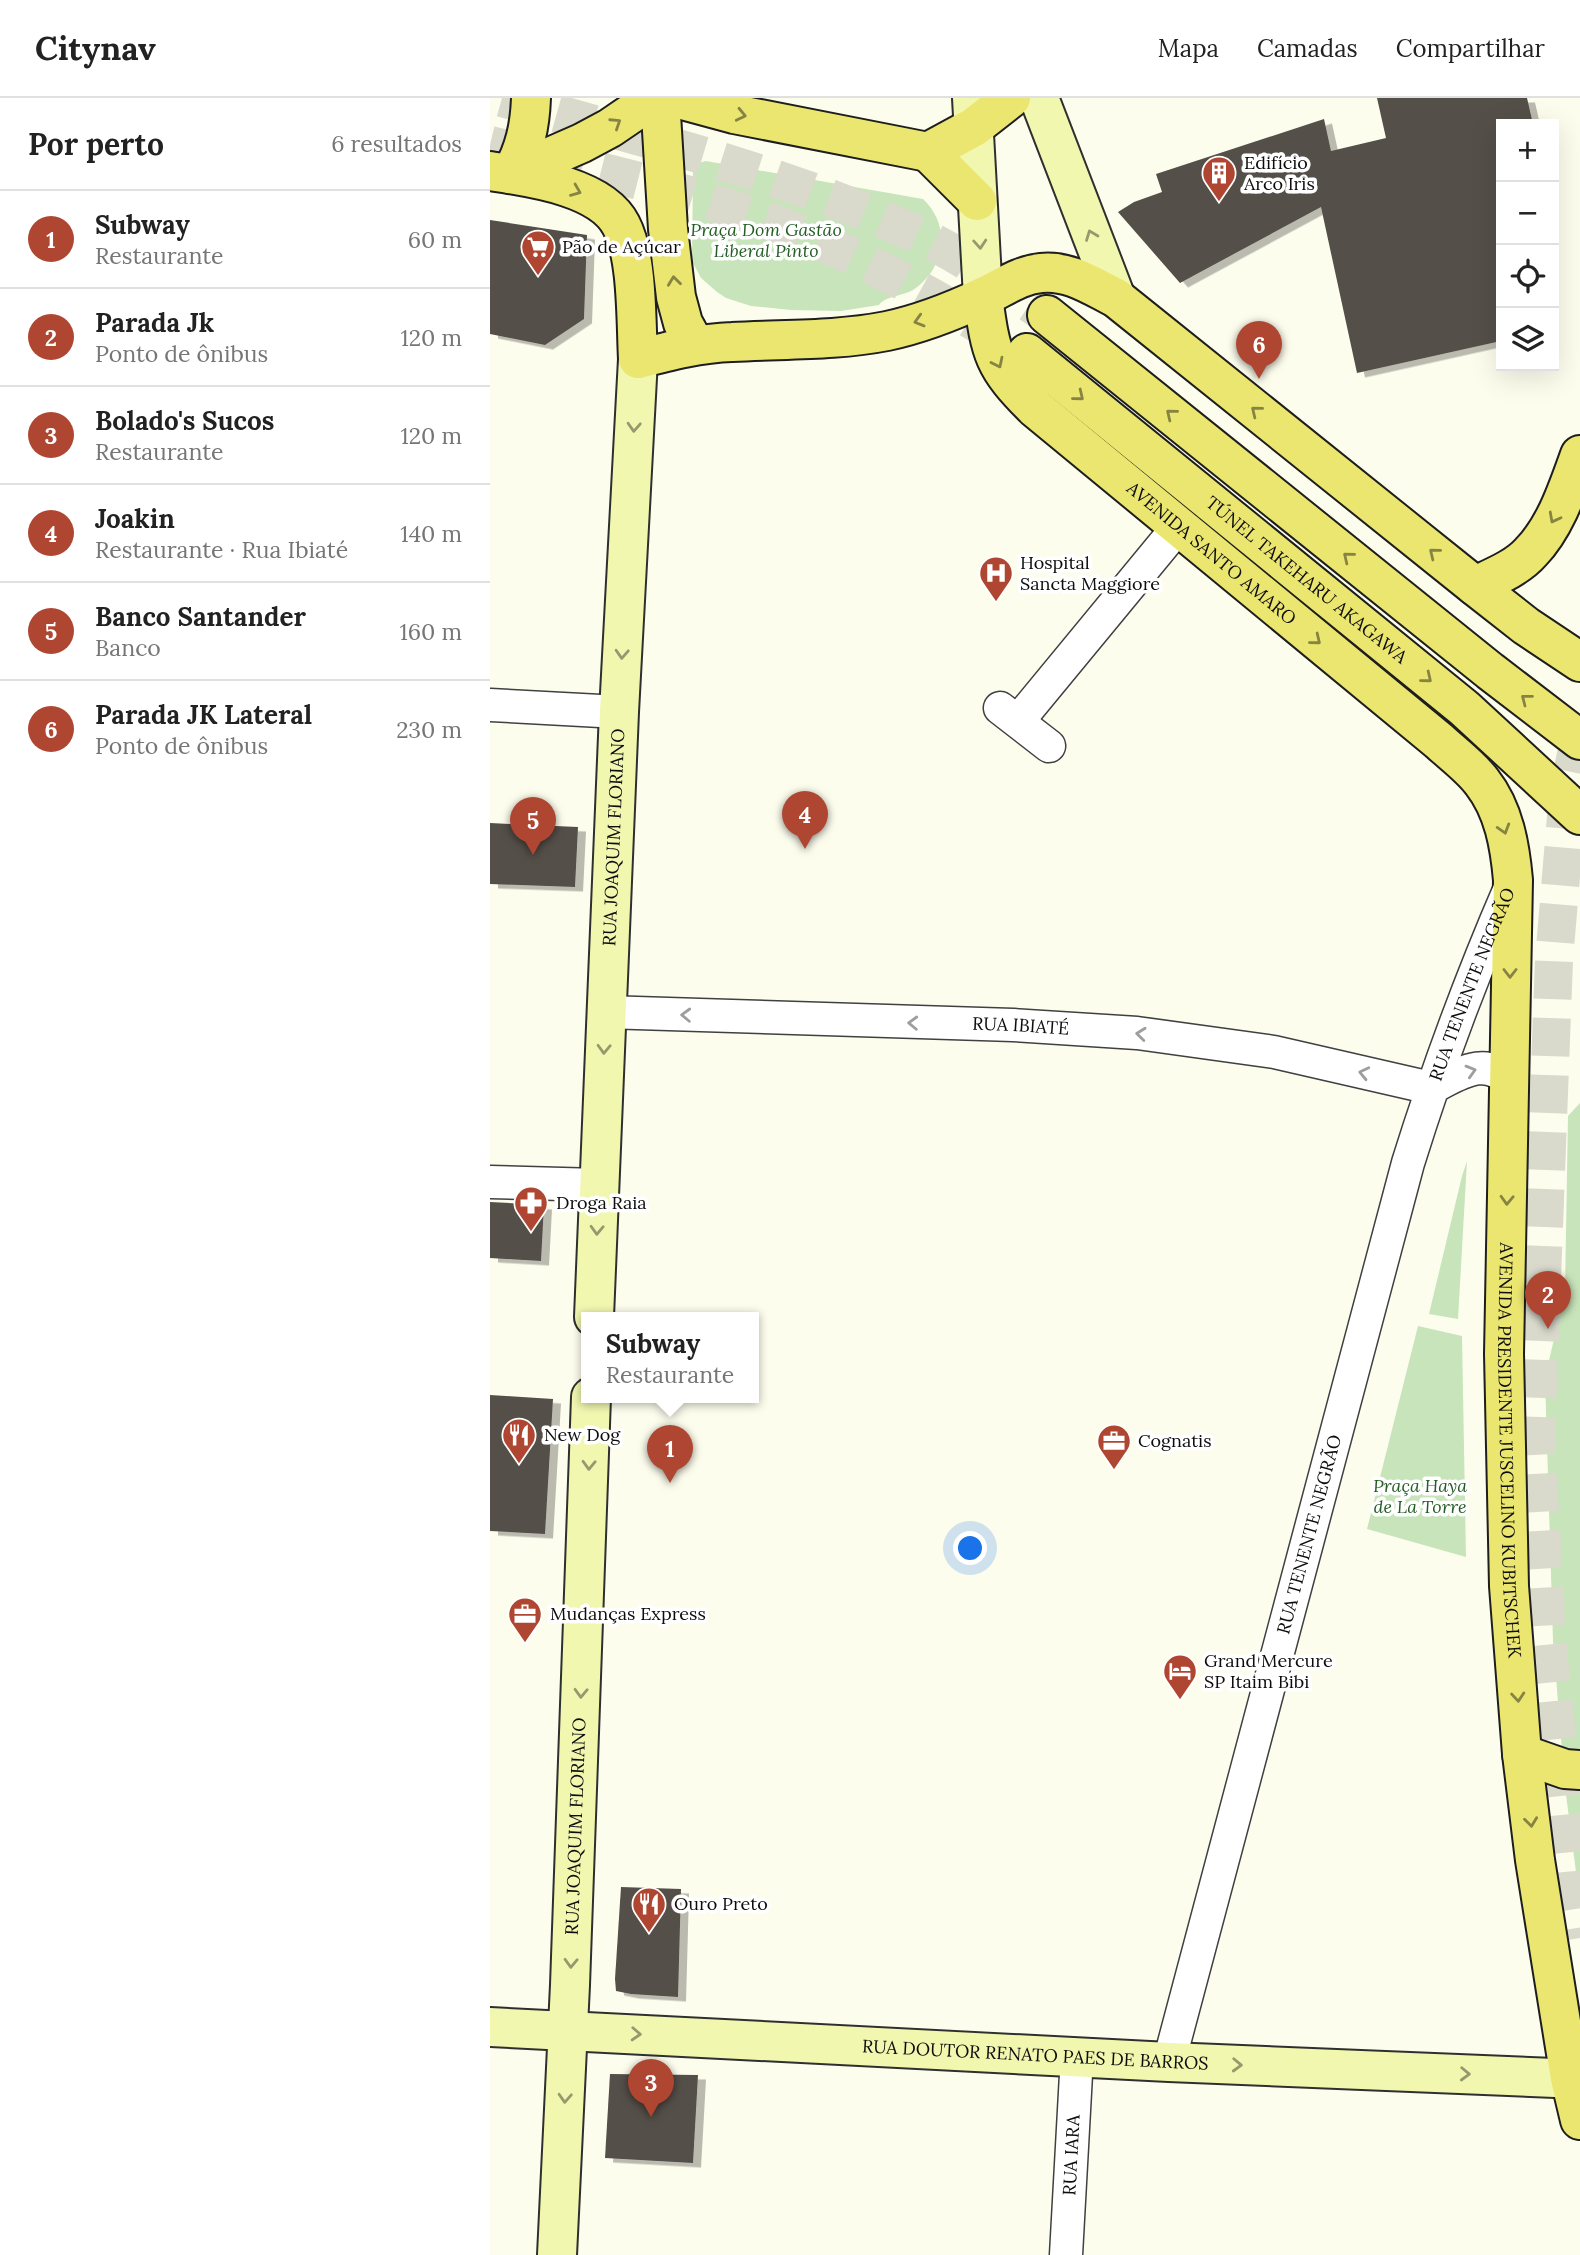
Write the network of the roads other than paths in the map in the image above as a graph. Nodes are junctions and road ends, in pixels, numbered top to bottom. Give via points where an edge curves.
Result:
1 (531, 98) edge
2 (654, 98) edge
3 (660, 98) edge
4 (675, 98) edge
5 (1011, 98) edge
6 (1039, 98) edge
7 (973, 112) edge
8 (928, 152) junction
9 (500, 172) edge
10 (977, 201) junction
11 (983, 297) junction
12 (1116, 299) junction
13 (1047, 315) tunnel mouth
14 (695, 345) junction
15 (1027, 353) tunnel mouth
16 (638, 359) junction
17 (1580, 455) edge
18 (1178, 527) junction
19 (1475, 586) junction
20 (1580, 662) edge
21 (490, 705) edge
22 (619, 712) junction
23 (1580, 740) edge
24 (1049, 746) dead end
25 (1482, 782) joint
26 (1580, 815) edge
27 (1513, 880) junction
28 (605, 1012) junction
29 (1510, 1082) junction
30 (1431, 1088) junction
31 (490, 1182) edge
32 (599, 1185) junction
33 (594, 1312) edge
34 (591, 1403) edge
35 (1522, 1754) junction
36 (1580, 1770) edge
37 (490, 2027) edge
38 (568, 2030) junction
39 (1077, 2056) junction
40 (1169, 2062) junction
41 (1575, 2078) edge
42 (1580, 2119) edge
43 (557, 2255) edge
44 (1066, 2255) edge

1 - 9 main road via 526,141
9 -> 2 main road via 582,143
14 -> 3 main road via 676,297
4 -> 8 main road
5 - 7 main road
12 -> 6 street
7 - 8 main road
7 - 10 street
8 - 10 main road
9 -> 16 main road via 585,194 621,224 634,285
10 -> 11 street
11 - 12 main road via 1026,275 1044,272 1067,274
11 -> 14 main road via 887,331 814,340
11 -> 18 main road, AVENIDA SANTO AMARO via 993,351 1010,383
19 -> 12 main road
23 -> 13 main road
14 - 16 main road
15 -> 26 main road, TÚNEL TAKEHARU AKAGAWA via 1464,708
16 -> 22 street, RUA JOAQUIM FLORIANO
17 -> 19 main road via 1551,525 1531,553
18 - 24 street via 1009,714
18 -> 25 main road, AVENIDA SANTO AMARO via 1439,741
19 - 20 main road
21 - 22 street
22 - 28 street, RUA JOAQUIM FLORIANO
25 -> 27 main road, AVENIDA PRESIDENTE JUSCELINO KUBITSCHEK via 1498,809
27 -> 29 main road, AVENIDA PRESIDENTE JUSCELINO KUBITSCHEK
27 - 30 street, RUA TENENTE NEGRÃO
30 -> 28 street, RUA IBIATÉ via 1274,1052 1137,1034 1013,1025
28 -> 32 street, RUA JOAQUIM FLORIANO
30 -> 29 street, RUA TENENTE NEGRÃO via 1468,1070 1486,1067 1501,1072
29 -> 35 main road, AVENIDA PRESIDENTE JUSCELINO KUBITSCHEK via 1506,1467 1509,1586
30 - 40 street, RUA TENENTE NEGRÃO via 1374,1285
31 - 32 street
32 -> 33 street, RUA JOAQUIM FLORIANO
34 -> 38 street, RUA JOAQUIM FLORIANO
35 - 36 main road
35 -> 41 main road, AVENIDA PRESIDENTE JUSCELINO KUBITSCHEK via 1535,1860
37 - 38 street, RUA DOUTOR RENATO PAES DE BARROS
38 -> 39 street, RUA DOUTOR RENATO PAES DE BARROS
38 -> 43 street, RUA JOAQUIM FLORIANO
39 - 40 street, RUA DOUTOR RENATO PAES DE BARROS
39 - 44 street, RUA IARA
40 -> 41 street, RUA DOUTOR RENATO PAES DE BARROS
41 - 42 main road, AVENIDA PRESIDENTE JUSCELINO KUBITSCHEK

